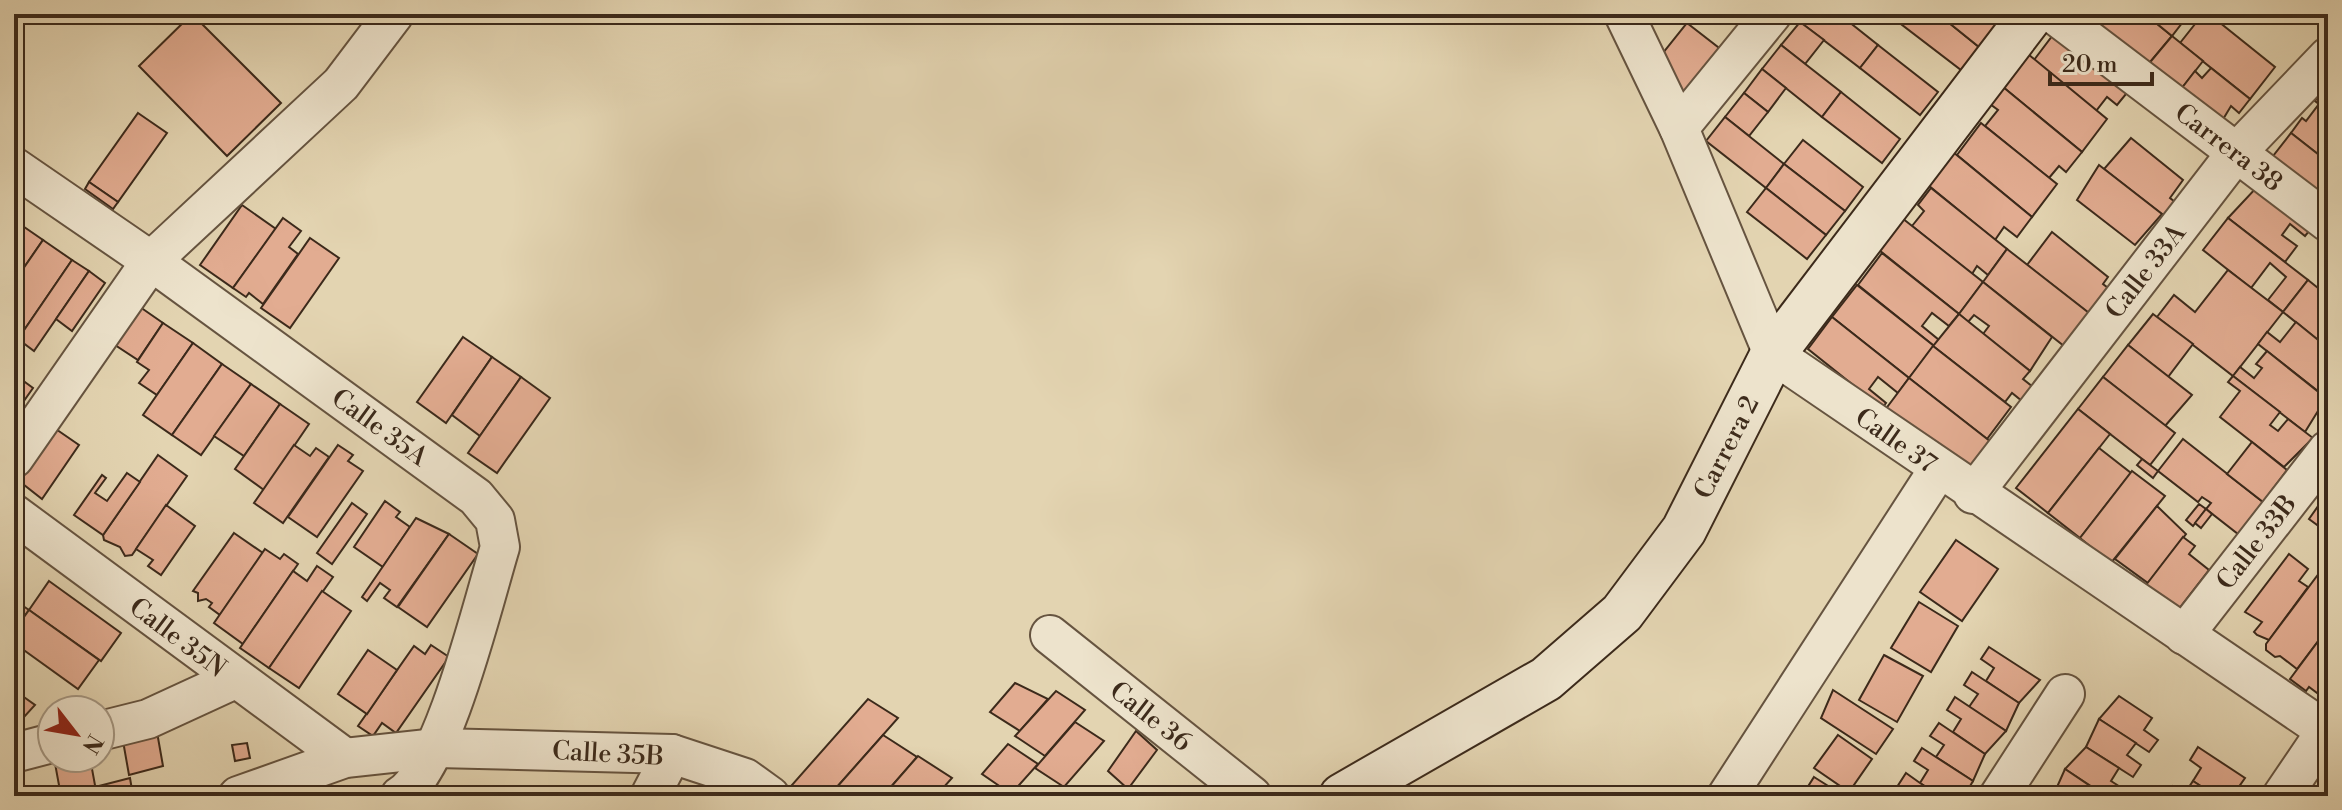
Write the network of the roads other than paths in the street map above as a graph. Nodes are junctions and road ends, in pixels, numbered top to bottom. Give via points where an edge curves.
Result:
1 (394, 14) edge
2 (1624, 14) edge
3 (1772, 14) edge
4 (2032, 14) edge
5 (2054, 14) edge
6 (2328, 57) edge
7 (1679, 128) junction
8 (2236, 153) junction
9 (14, 167) edge
10 (2328, 222) edge
11 (151, 261) junction
12 (1773, 354) junction
13 (2328, 450) edge
14 (14, 458) edge
15 (1938, 470) junction
16 (1973, 494) junction
17 (14, 514) edge
18 (1050, 635) dead end
19 (2184, 635) junction
20 (235, 679) junction
21 (2065, 694) dead end
22 (116, 727) edge
23 (2327, 731) edge
24 (36, 747) edge
25 (437, 748) junction
26 (14, 753) edge
27 (672, 754) junction
28 (345, 758) junction
29 (238, 796) edge
30 (400, 796) edge
31 (650, 796) edge
32 (770, 796) edge
33 (1252, 796) edge
34 (1342, 796) edge
35 (1727, 796) edge
36 (1999, 796) edge
37 (2282, 796) edge

1 - 11 street via 341,84
2 - 7 street
3 - 7 street
4 - 12 street, Carrera 2
5 - 8 street, Carrera 38
6 - 8 street, Calle 33A
7 - 12 street
8 - 10 street, Carrera 38
8 - 16 street, Calle 33A
9 - 11 street, Calle 35A
11 - 14 street
11 - 25 street, Calle 35A via 476,497 495,520 500,547
12 - 15 street, Calle 37
12 - 34 street, Carrera 2 via 1684,530 1622,613 1546,679
13 - 19 street, Calle 33B
15 - 16 street, Calle 37
15 - 35 street
16 - 19 street, Calle 37
17 - 20 street, Calle 35N
18 - 33 street, Calle 36
19 - 23 street, Calle 37
20 - 22 street via 148,719
20 - 28 street, Calle 35N
21 - 36 street
23 - 37 street
24 - 26 street
25 - 27 street, Calle 35B
25 - 28 street, Calle 35B
25 - 30 street, Calle 35A via 410,790
27 - 31 street
27 - 32 street, Calle 35B via 745,778
28 - 29 street, Calle 35B

